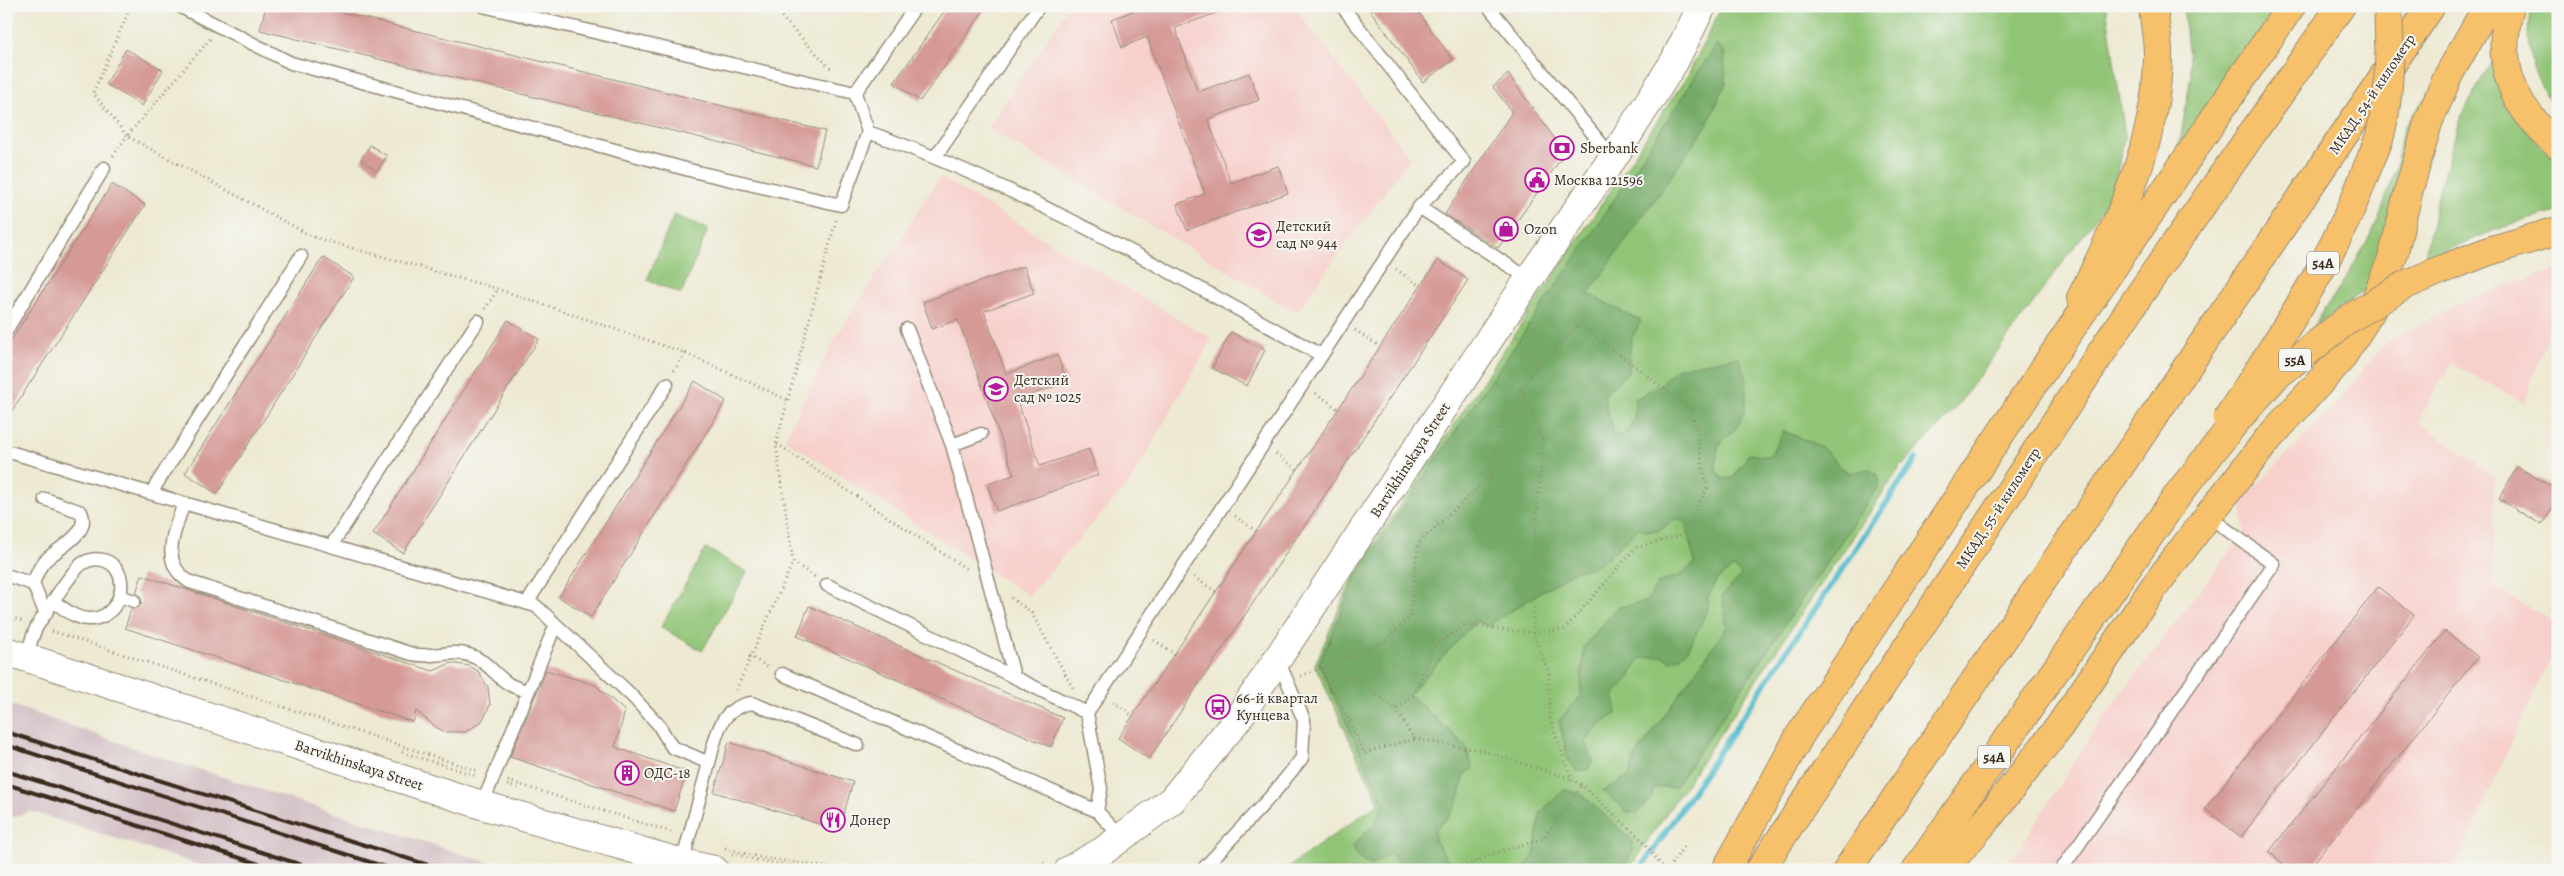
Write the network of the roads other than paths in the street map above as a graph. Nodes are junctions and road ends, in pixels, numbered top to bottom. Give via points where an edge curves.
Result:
1 (179, 6) edge
2 (483, 6) edge
3 (916, 6) edge
4 (1039, 6) edge
5 (1342, 6) edge
6 (1488, 6) edge
7 (1702, 6) edge
8 (2152, 6) edge
9 (2291, 6) edge
10 (2341, 6) edge
11 (2388, 6) edge
12 (2431, 6) edge
13 (2489, 6) edge
14 (2510, 6) edge
15 (855, 94) junction
16 (868, 132) junction
17 (2558, 146) edge
18 (936, 156) junction
19 (1613, 158) junction
20 (104, 168) road end
21 (1419, 207) junction
22 (2558, 231) edge
23 (301, 256) dead end
24 (1529, 279) junction
25 (478, 321) road end
26 (907, 329) dead end
27 (6, 331) edge
28 (1321, 356) junction
29 (2051, 358) junction
30 (667, 384) road end
31 (981, 434) dead end
32 (952, 445) junction
33 (6, 451) edge
34 (2180, 492) junction
35 (151, 493) junction
36 (45, 499) dead end
37 (184, 502) junction
38 (2208, 516) junction
39 (331, 546) junction
40 (6, 575) edge
41 (33, 584) junction
42 (827, 585) road end
43 (120, 596) junction
44 (134, 601) dead end
45 (54, 602) junction
46 (528, 604) junction
47 (46, 614) junction
48 (555, 626) junction
49 (16, 654) edge
50 (1283, 670) junction
51 (782, 674) road end
52 (1014, 676) junction
53 (527, 691) junction
54 (1087, 713) junction
55 (858, 745) dead end
56 (708, 763) junction
57 (489, 787) junction
58 (1097, 811) junction
59 (1122, 838) junction
60 (717, 860) edge
61 (682, 864) junction
62 (1069, 870) edge
63 (1202, 870) edge
64 (1726, 870) edge
65 (1760, 870) edge
66 (1847, 870) edge
67 (1916, 870) edge
68 (1943, 870) edge
69 (2061, 870) edge

1 - 16 lane via 291,63 697,172 840,205
2 - 15 lane
3 - 15 lane
4 - 18 lane
5 - 21 lane via 1464,162
6 - 19 lane
7 - 19 street, Barvikhinskaya Street via 1674,62
8 - 29 main road via 2158,59 2151,124 2134,184 2114,232
9 - 29 main road
10 - 65 main road, МКАД, 55-й километр via 2140,294
11 - 34 main road, 54А, bridge via 2390,61 2381,132 2360,190 2296,311
12 - 66 main road, МКАД, 54-й километр
13 - 38 main road via 2448,76 2428,123 2393,256 2371,311 2340,360 2268,439
14 - 17 main road via 2504,28 2504,56 2510,83 2521,106
15 - 16 lane
16 - 18 lane
18 - 28 lane via 1080,223
19 - 24 street, Barvikhinskaya Street
20 - 27 lane
21 - 24 lane
21 - 28 lane
22 - 34 main road, 55А, bridge via 2489,251 2443,269 2405,285 2350,318 2276,376
23 - 35 lane
24 - 50 street, Barvikhinskaya Street
25 - 39 lane
26 - 32 lane
28 - 54 lane
29 - 64 main road via 1800,735
30 - 46 lane
31 - 32 lane
32 - 52 lane
33 - 35 lane
34 - 67 main road, 54А
35 - 37 lane
36 - 41 lane via 76,509 81,512 83,520 73,539 44,562
37 - 39 lane
37 - 53 lane via 170,552 175,567 190,582 412,654 424,657 454,652 468,654 488,664 505,682
38 - 68 main road via 2154,586 2059,727
38 - 69 lane via 2274,564
39 - 46 lane
40 - 41 lane
41 - 47 lane
42 - 52 lane
43 - 44 lane
43 - 45 lane via 110,612 92,619 76,616
43 - 45 lane via 118,572 106,561 94,559 80,566
45 - 47 lane
46 - 48 lane via 536,606
47 - 49 lane
48 - 53 lane
48 - 56 lane via 631,695 658,724 672,747
49 - 57 street, Barvikhinskaya Street
50 - 59 street, Barvikhinskaya Street via 1237,720 1172,800
50 - 63 lane via 1304,720 1302,758
51 - 58 lane
52 - 54 lane
53 - 57 lane
54 - 58 lane via 1101,789
55 - 56 lane via 752,704 741,705 726,714 718,724
56 - 61 lane
57 - 61 street, Barvikhinskaya Street
58 - 59 lane
59 - 62 street, Barvikhinskaya Street
60 - 61 street, Barvikhinskaya Street

